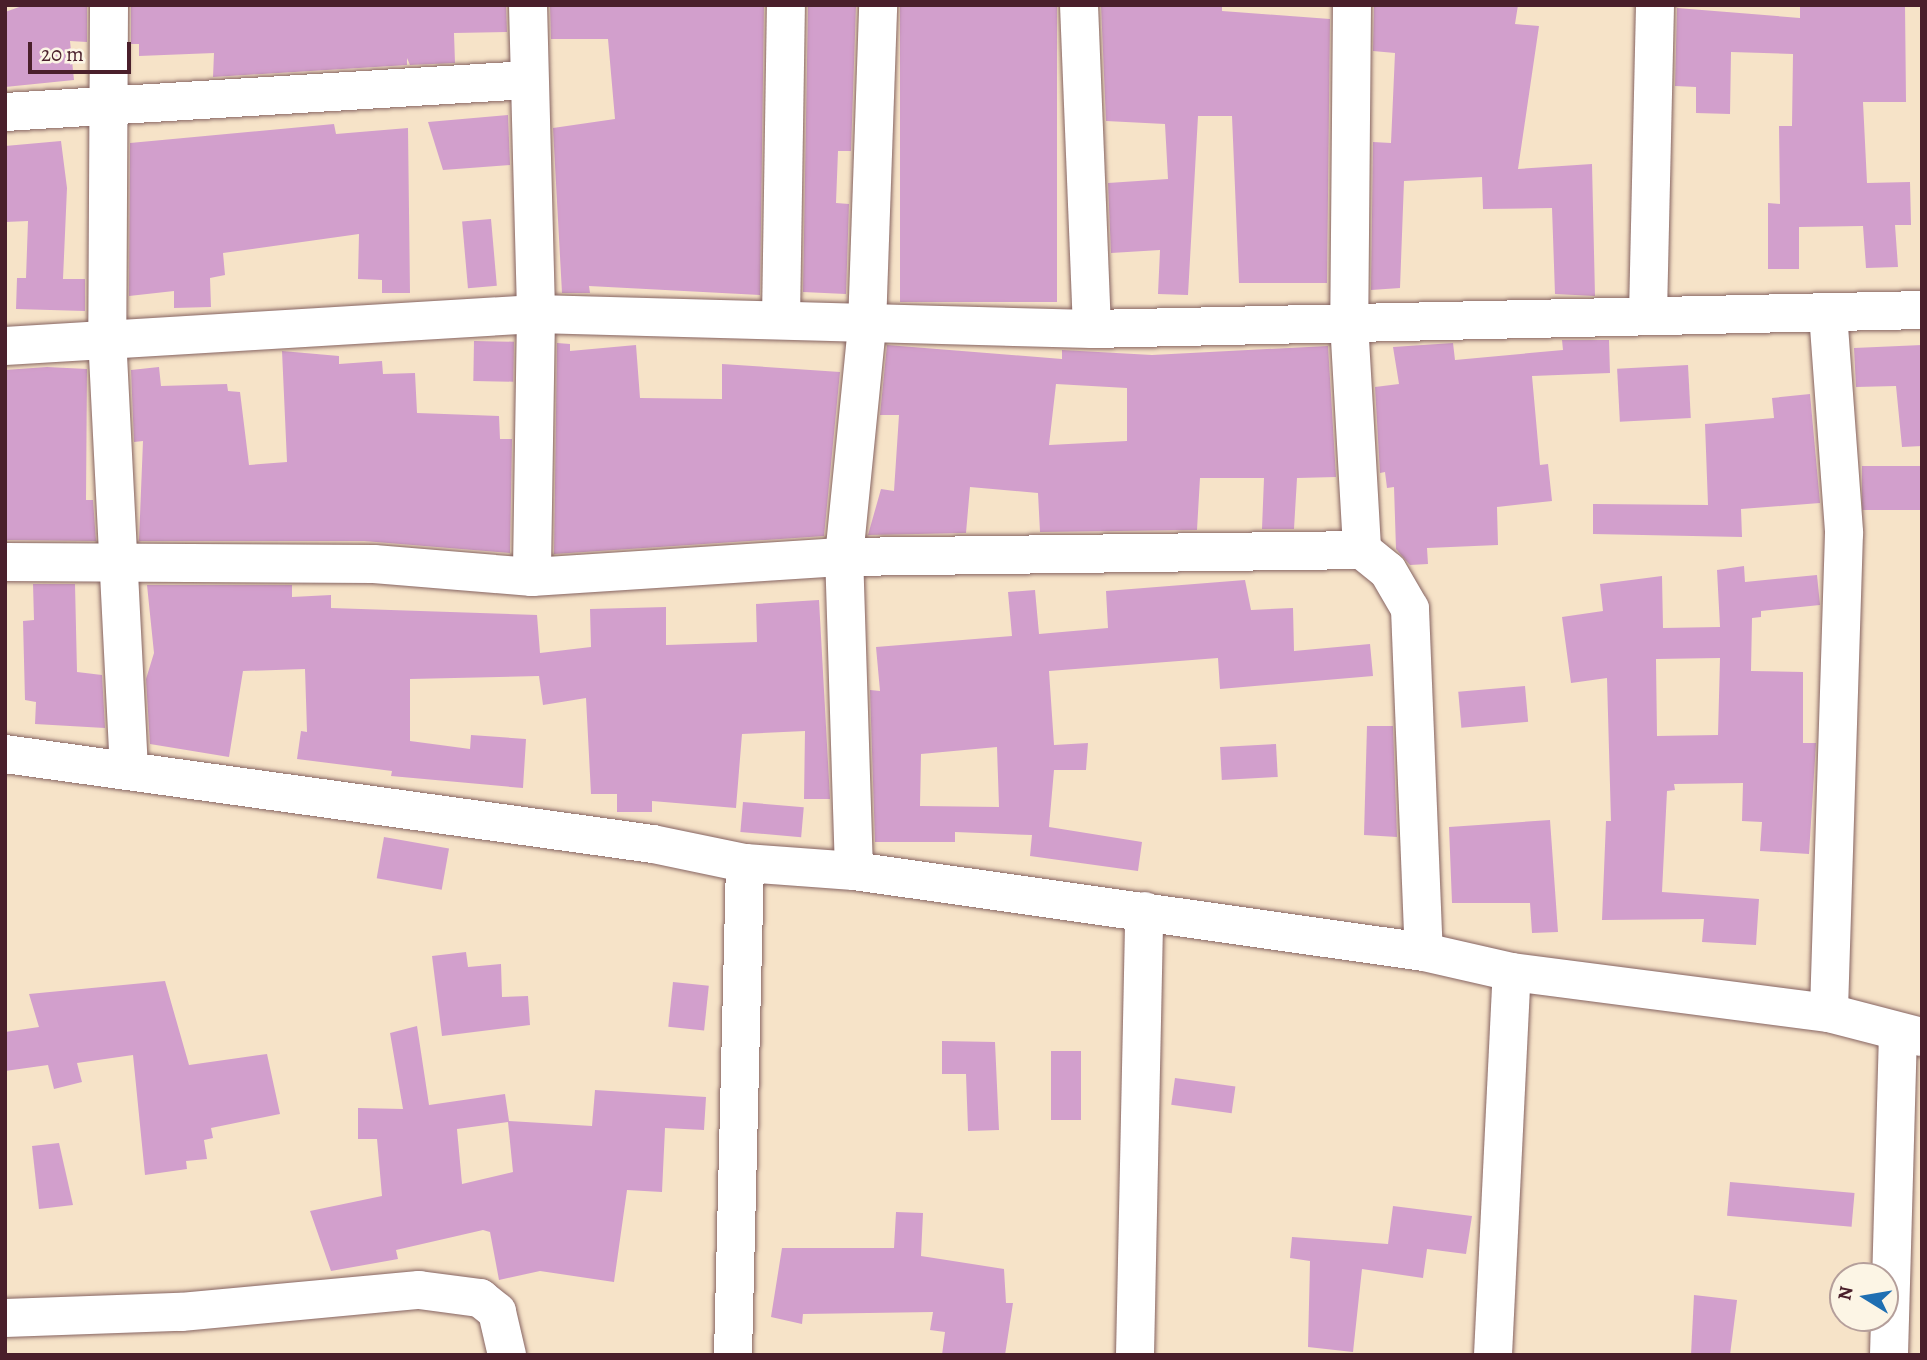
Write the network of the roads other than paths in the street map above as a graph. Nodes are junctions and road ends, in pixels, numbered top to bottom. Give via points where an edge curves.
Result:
1 (109, 5) edge
2 (528, 5) edge
3 (786, 5) edge
4 (878, 5) edge
5 (1079, 5) edge
6 (1352, 5) edge
7 (1654, 5) edge
8 (528, 80) junction
9 (108, 101) junction
10 (5, 112) edge
11 (1922, 310) edge
12 (1829, 313) junction
13 (536, 314) junction
14 (1647, 314) junction
15 (781, 319) junction
16 (1349, 322) junction
17 (867, 326) junction
18 (1091, 329) junction
19 (107, 336) junction
20 (5, 346) edge
21 (1362, 550) junction
22 (844, 557) junction
23 (121, 560) junction
24 (5, 562) edge
25 (532, 577) junction
26 (5, 754) edge
27 (128, 767) junction
28 (745, 863) junction
29 (854, 871) junction
30 (1144, 911) junction
31 (1424, 952) junction
32 (1513, 972) junction
33 (1829, 1013) junction
34 (1910, 1035) edge
35 (5, 1318) edge
36 (507, 1355) edge
37 (733, 1355) edge
38 (1135, 1355) edge
39 (1493, 1355) edge
40 (1889, 1355) edge

1 - 9 street
2 - 8 street
3 - 15 street
4 - 17 street
5 - 18 street
6 - 16 street
7 - 14 street
8 - 9 street
8 - 13 street
9 - 10 street
9 - 19 street
11 - 12 street
12 - 14 street
12 - 33 street via 1844,533
13 - 15 street
13 - 19 street
13 - 25 street
14 - 16 street
15 - 17 street
16 - 18 street
16 - 21 street
17 - 18 street
17 - 22 street
19 - 20 street
19 - 23 street
21 - 22 street
21 - 31 street via 1388,571 1410,609
22 - 25 street
22 - 29 street
23 - 24 street
23 - 25 street via 374,565
23 - 27 street
26 - 27 street
27 - 28 street
28 - 29 street
28 - 37 street
29 - 30 street
30 - 31 street
30 - 38 street
31 - 32 street
32 - 33 street
32 - 39 street
33 - 34 street
34 - 40 street
35 - 36 street via 181,1312 419,1290 480,1298 497,1312

